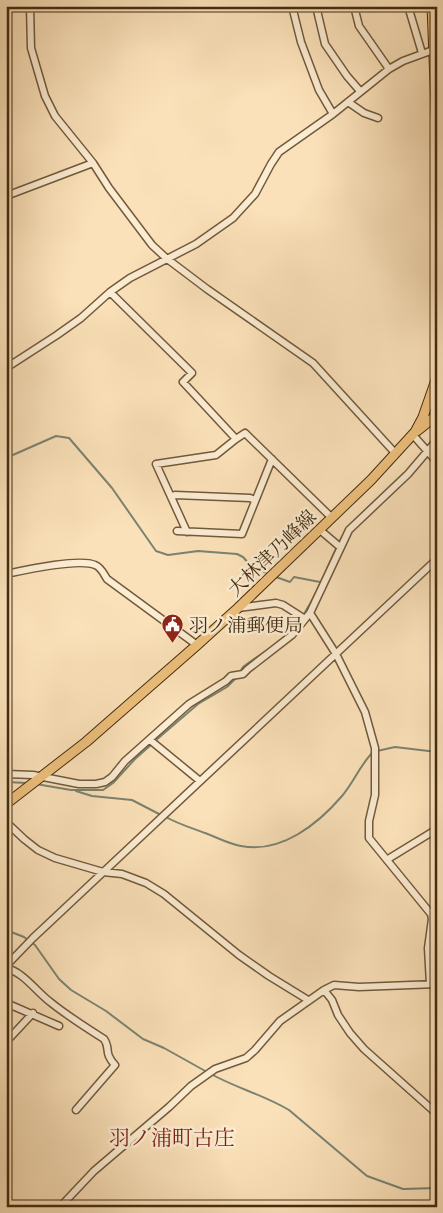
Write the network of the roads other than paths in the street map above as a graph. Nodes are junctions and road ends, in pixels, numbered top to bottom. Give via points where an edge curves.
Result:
1 (30, 6) edge
2 (292, 6) edge
3 (316, 6) edge
4 (354, 6) edge
5 (408, 6) edge
6 (432, 6) edge
7 (435, 35) edge
8 (422, 53) junction
9 (435, 54) edge
10 (389, 69) junction
11 (360, 91) junction
12 (348, 102) junction
13 (333, 114) junction
14 (378, 118) dead end
15 (437, 134) edge
16 (93, 163) junction
17 (6, 196) edge
18 (166, 258) junction
19 (110, 292) junction
20 (6, 368) edge
21 (437, 377) edge
22 (437, 414) edge
23 (414, 433) junction
24 (236, 439) junction
25 (437, 440) edge
26 (426, 449) junction
27 (396, 454) junction
28 (272, 459) junction
29 (437, 462) edge
30 (171, 497) junction
31 (255, 500) junction
32 (332, 518) junction
33 (320, 530) junction
34 (177, 531) dead end
35 (187, 532) junction
36 (340, 547) junction
37 (437, 559) edge
38 (6, 574) edge
39 (238, 608) junction
40 (310, 613) junction
41 (305, 619) junction
42 (197, 645) junction
43 (336, 654) junction
44 (152, 742) junction
45 (6, 774) edge
46 (38, 779) junction
47 (200, 781) junction
48 (6, 804) edge
49 (6, 822) edge
50 (437, 829) edge
51 (388, 860) junction
52 (103, 872) junction
53 (6, 967) edge
54 (433, 984) edge
55 (324, 990) junction
56 (308, 1000) junction
57 (6, 1003) edge
58 (33, 1013) junction
59 (59, 1026) dead end
60 (6, 1042) edge
61 (76, 1110) dead end
62 (437, 1114) edge
63 (60, 1207) edge

1 - 16 street via 31,48 45,96 55,116
2 - 13 street via 319,90
3 - 11 street via 325,44
4 - 10 street via 359,26
5 - 8 street
6 - 7 main road
7 - 9 main road
8 - 9 street
8 - 10 street
9 - 15 main road
10 - 11 street
11 - 12 street
12 - 13 street
12 - 14 street
13 - 18 street via 279,152 255,194 233,218 196,244
16 - 17 street
16 - 18 street via 152,245
18 - 19 street
18 - 27 street via 313,363
19 - 20 street via 57,335
19 - 24 street via 192,373 183,382
21 - 23 main road, 大林津乃峰線
22 - 23 main road
23 - 26 street
23 - 27 main road, 大林津乃峰線
24 - 28 street via 245,433
24 - 30 street via 216,455 156,464
25 - 26 street
26 - 29 street
26 - 36 street via 408,474 353,526
27 - 32 main road, 大林津乃峰線
28 - 31 street
28 - 32 street
30 - 31 street
30 - 35 street
31 - 35 street via 242,534
32 - 33 main road, 大林津乃峰線
33 - 36 street
33 - 39 main road, 大林津乃峰線
34 - 35 street
36 - 40 street
37 - 43 street
38 - 42 street via 62,564 97,565 107,579
39 - 41 street via 283,604
39 - 42 main road, 大林津乃峰線
40 - 41 street
40 - 43 street
41 - 44 street via 286,641 243,674 231,676 189,704
42 - 46 main road, 大林津乃峰線 via 86,742
43 - 47 street
43 - 51 street via 365,712 376,752 369,838
44 - 46 street via 125,761 105,782 80,784
44 - 47 street
45 - 46 street via 34,775
46 - 48 main road, 大林津乃峰線
47 - 52 street
49 - 52 street via 38,850
50 - 51 street
51 - 54 street via 431,914 428,948
52 - 53 street
52 - 56 street via 136,878 164,894 238,955
53 - 61 street via 106,1042 107,1057 115,1065
54 - 55 street via 359,987 334,984
55 - 56 street
55 - 62 street via 350,1033 364,1049
56 - 63 street via 280,1021 246,1058 208,1073 94,1171
57 - 58 street
58 - 59 street
58 - 60 street

